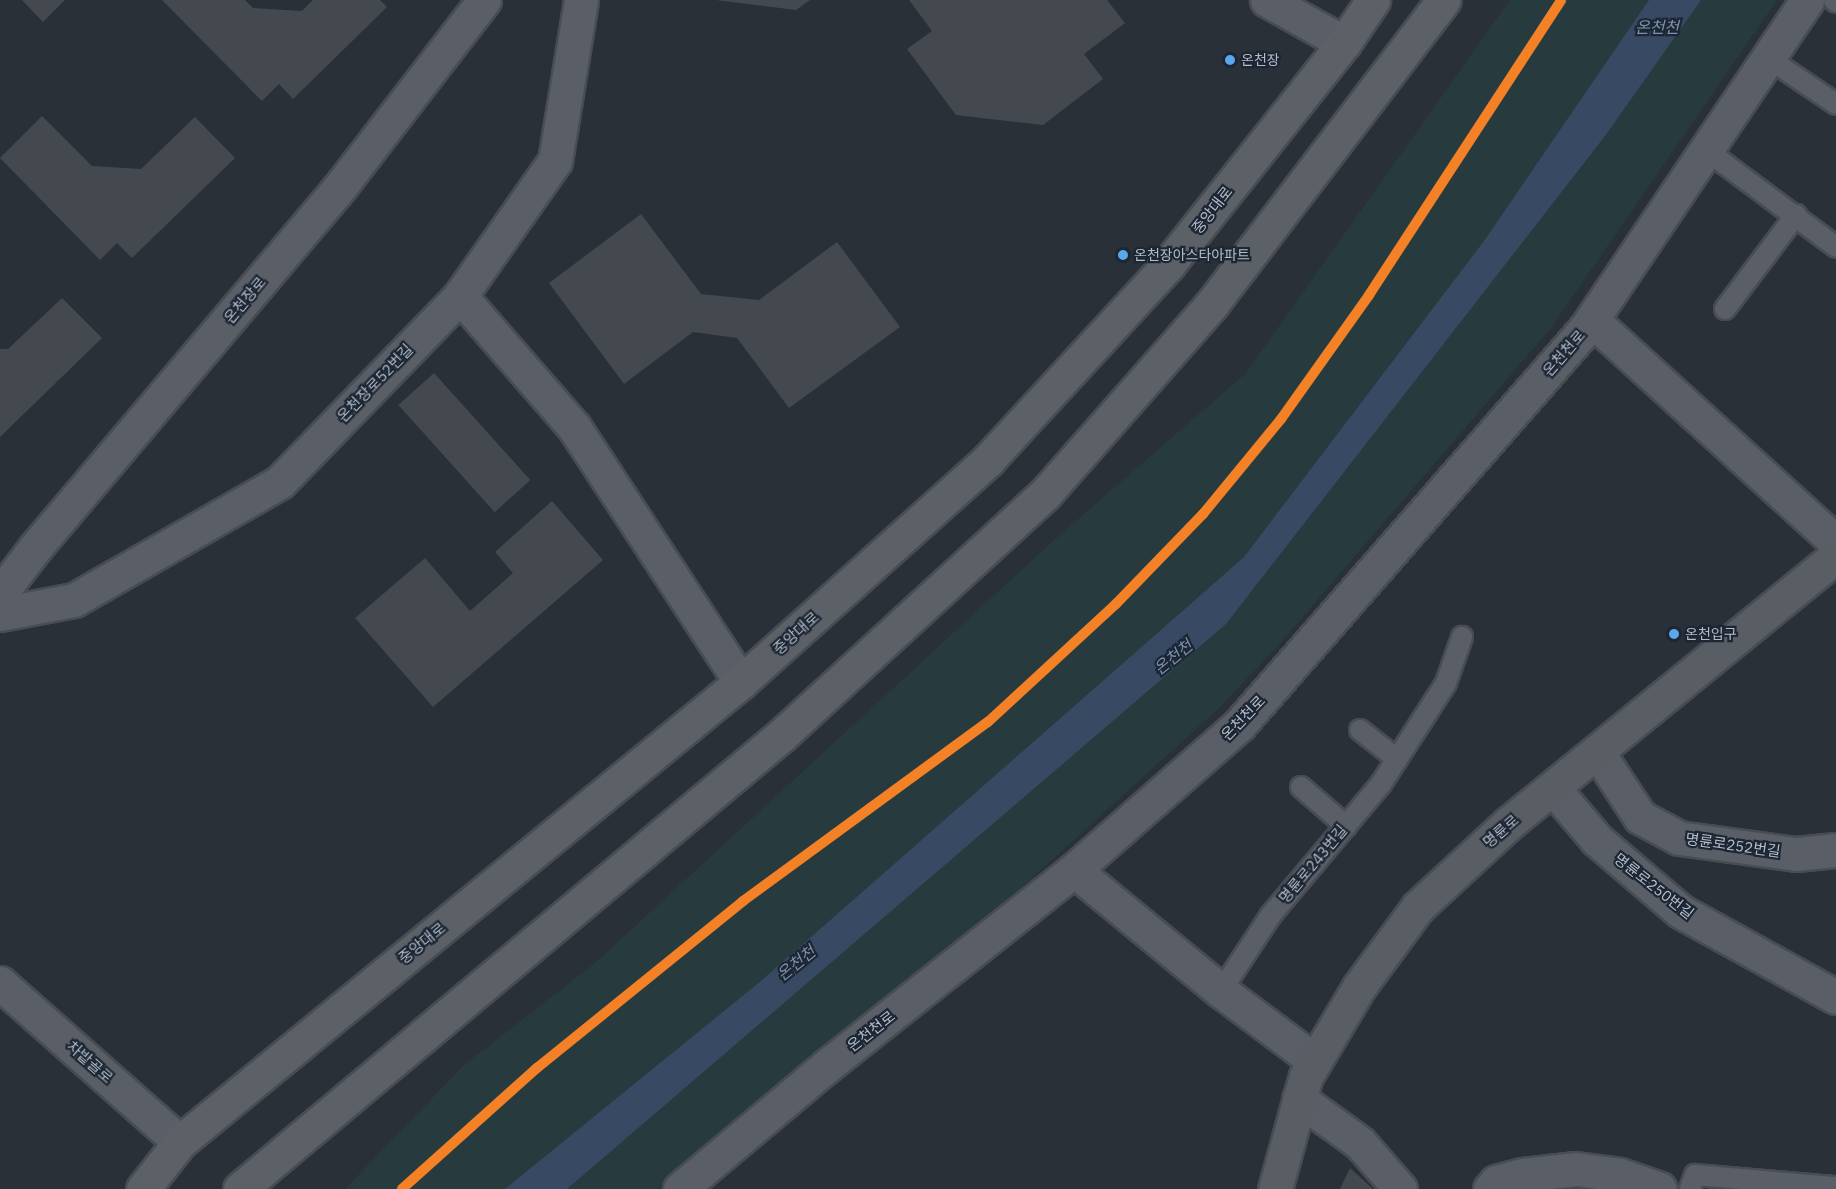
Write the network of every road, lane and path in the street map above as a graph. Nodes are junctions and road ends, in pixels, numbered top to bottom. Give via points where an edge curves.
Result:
1 (484, 0) edge
2 (581, 0) edge
3 (1267, 0) edge
4 (1373, 0) edge
5 (1444, 0) edge
6 (1807, 0) edge
7 (1344, 43) junction
8 (1768, 58) junction
9 (1836, 104) edge
10 (1706, 150) junction
11 (1796, 215) junction
12 (1836, 247) edge
13 (460, 296) junction
14 (1725, 309) dead end
15 (1592, 320) junction
16 (1836, 542) edge
17 (1836, 556) edge
18 (0, 594) edge
19 (0, 614) edge
20 (1462, 637) dead end
21 (741, 682) junction
22 (1360, 730) dead end
23 (1598, 753) junction
24 (1397, 759) junction
25 (1301, 787) dead end
26 (1553, 788) junction
27 (1346, 826) junction
28 (1836, 850) edge
29 (1074, 870) junction
30 (1221, 991) junction
31 (4, 994) edge
32 (1836, 997) edge
33 (1315, 1060) junction
34 (1299, 1099) junction
35 (180, 1142) junction
36 (1676, 1185) edge
37 (1836, 1187) edge
38 (143, 1189) edge
39 (240, 1189) edge
40 (680, 1189) edge
41 (1275, 1189) edge
42 (1400, 1189) edge
43 (1490, 1189) edge

1 - 18 street, 온천장로 via 340,187
2 - 13 street, 온천장로52번길 via 555,161
3 - 7 street
4 - 7 main road, 중앙대로
5 - 39 main road via 1212,304 1045,494 783,734
6 - 8 street, 온천천로
7 - 21 main road, 중앙대로 via 1167,266 988,460
8 - 9 lane
8 - 10 street, 온천천로
10 - 11 lane
10 - 15 street, 온천천로
11 - 12 lane
11 - 14 lane
13 - 19 street, 온천장로52번길 via 280,482 74,600
13 - 21 street via 574,427
15 - 16 street
15 - 29 street, 온천천로 via 1239,725
17 - 23 main road, 명륜로
20 - 24 lane, 명륜로243번길 via 1446,683
21 - 35 main road, 중앙대로
22 - 24 lane
23 - 26 main road, 명륜로
23 - 28 street, 명륜로252번길 via 1640,817 1679,838 1796,854
24 - 27 lane, 명륜로243번길
25 - 27 lane
26 - 32 street, 명륜로250번길 via 1597,840 1680,911
26 - 33 main road, 명륜로 via 1418,907 1359,987
27 - 30 lane, 명륜로243번길 via 1271,915
29 - 30 street
29 - 40 street, 온천천로 via 828,1065
30 - 33 street
31 - 35 street, 차밭골로
33 - 34 main road, 명륜로
34 - 41 main road, 명륜로
34 - 42 street via 1360,1143
35 - 38 main road, 중앙대로
36 - 37 lane
36 - 43 street via 1576,1169 1523,1175 1496,1182

